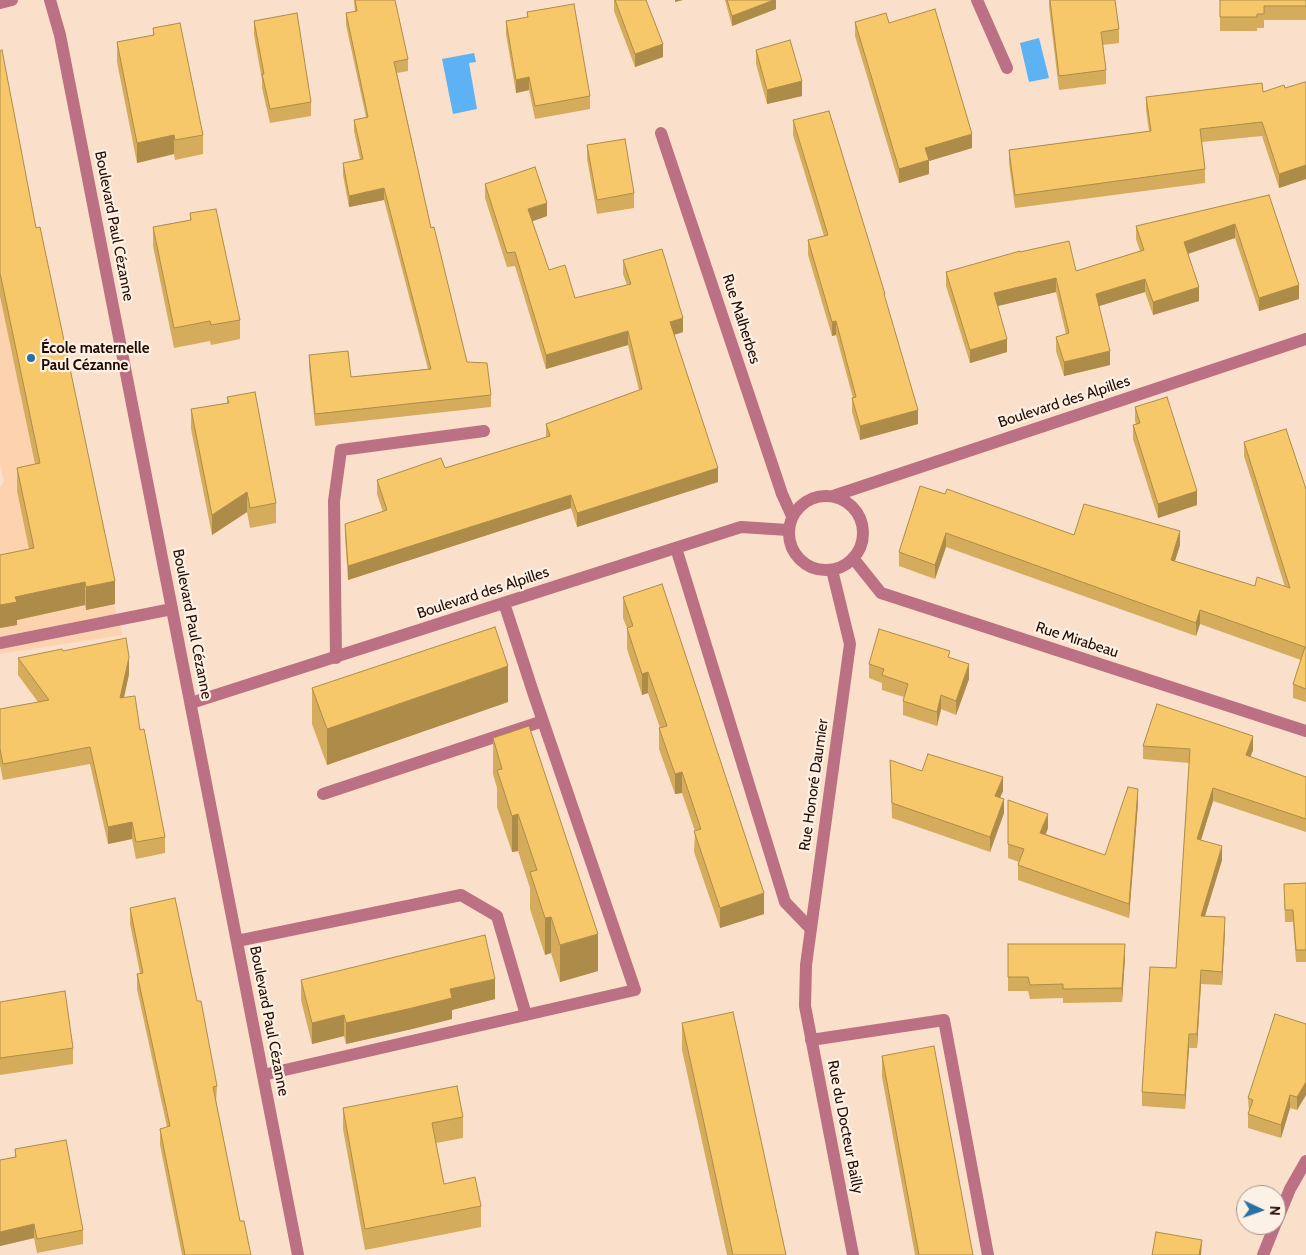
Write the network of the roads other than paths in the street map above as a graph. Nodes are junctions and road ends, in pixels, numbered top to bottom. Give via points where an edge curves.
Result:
1 (12, 0) edge
2 (50, 0) edge
3 (977, 0) edge
4 (0, 3) edge
5 (1007, 68) dead end
6 (661, 133) dead end
7 (1306, 339) edge
8 (484, 431) dead end
9 (833, 496) junction
10 (792, 516) junction
11 (788, 530) junction
12 (676, 548) junction
13 (854, 558) junction
14 (832, 570) junction
15 (504, 604) junction
16 (172, 609) junction
17 (0, 643) edge
18 (336, 658) junction
19 (191, 703) junction
20 (543, 721) junction
21 (1306, 731) edge
22 (323, 794) dead end
23 (811, 929) junction
24 (237, 941) junction
25 (805, 1006) joint
26 (526, 1015) junction
27 (811, 1040) junction
28 (263, 1075) junction
29 (1306, 1161) edge
30 (1286, 1199) edge
31 (1271, 1235) edge
32 (298, 1255) edge
33 (853, 1255) edge
34 (988, 1255) edge
35 (1263, 1255) edge

1 - 4 street
2 - 16 street, Boulevard Paul Cézanne via 62,44
3 - 5 street
6 - 10 street, Rue Malherbes
7 - 9 street, Boulevard des Alpilles
8 - 18 street via 341,450 334,501
9 - 10 street via 810,498
9 - 13 street via 855,509 861,521 863,536
10 - 11 street
11 - 12 street, Boulevard des Alpilles via 741,527
11 - 14 street via 789,544 804,564 818,570
12 - 15 street, Boulevard des Alpilles
12 - 23 street via 785,902
13 - 14 street
13 - 21 street, Rue Mirabeau via 881,593
14 - 23 street, Rue Honoré Daumier via 850,644
15 - 18 street, Boulevard des Alpilles
15 - 20 street
16 - 17 street
16 - 19 street, Boulevard Paul Cézanne
18 - 19 street, Boulevard des Alpilles
19 - 24 street, Boulevard Paul Cézanne
20 - 22 street
20 - 26 street via 635,990
23 - 25 street, Rue Honoré Daumier
24 - 26 street via 461,895 497,916
24 - 28 street, Boulevard Paul Cézanne
25 - 27 street, Rue du Docteur Bailly
26 - 28 street
27 - 33 street, Rue du Docteur Bailly
27 - 34 street via 944,1020
28 - 32 street, Boulevard Paul Cézanne
29 - 30 street
31 - 35 street

